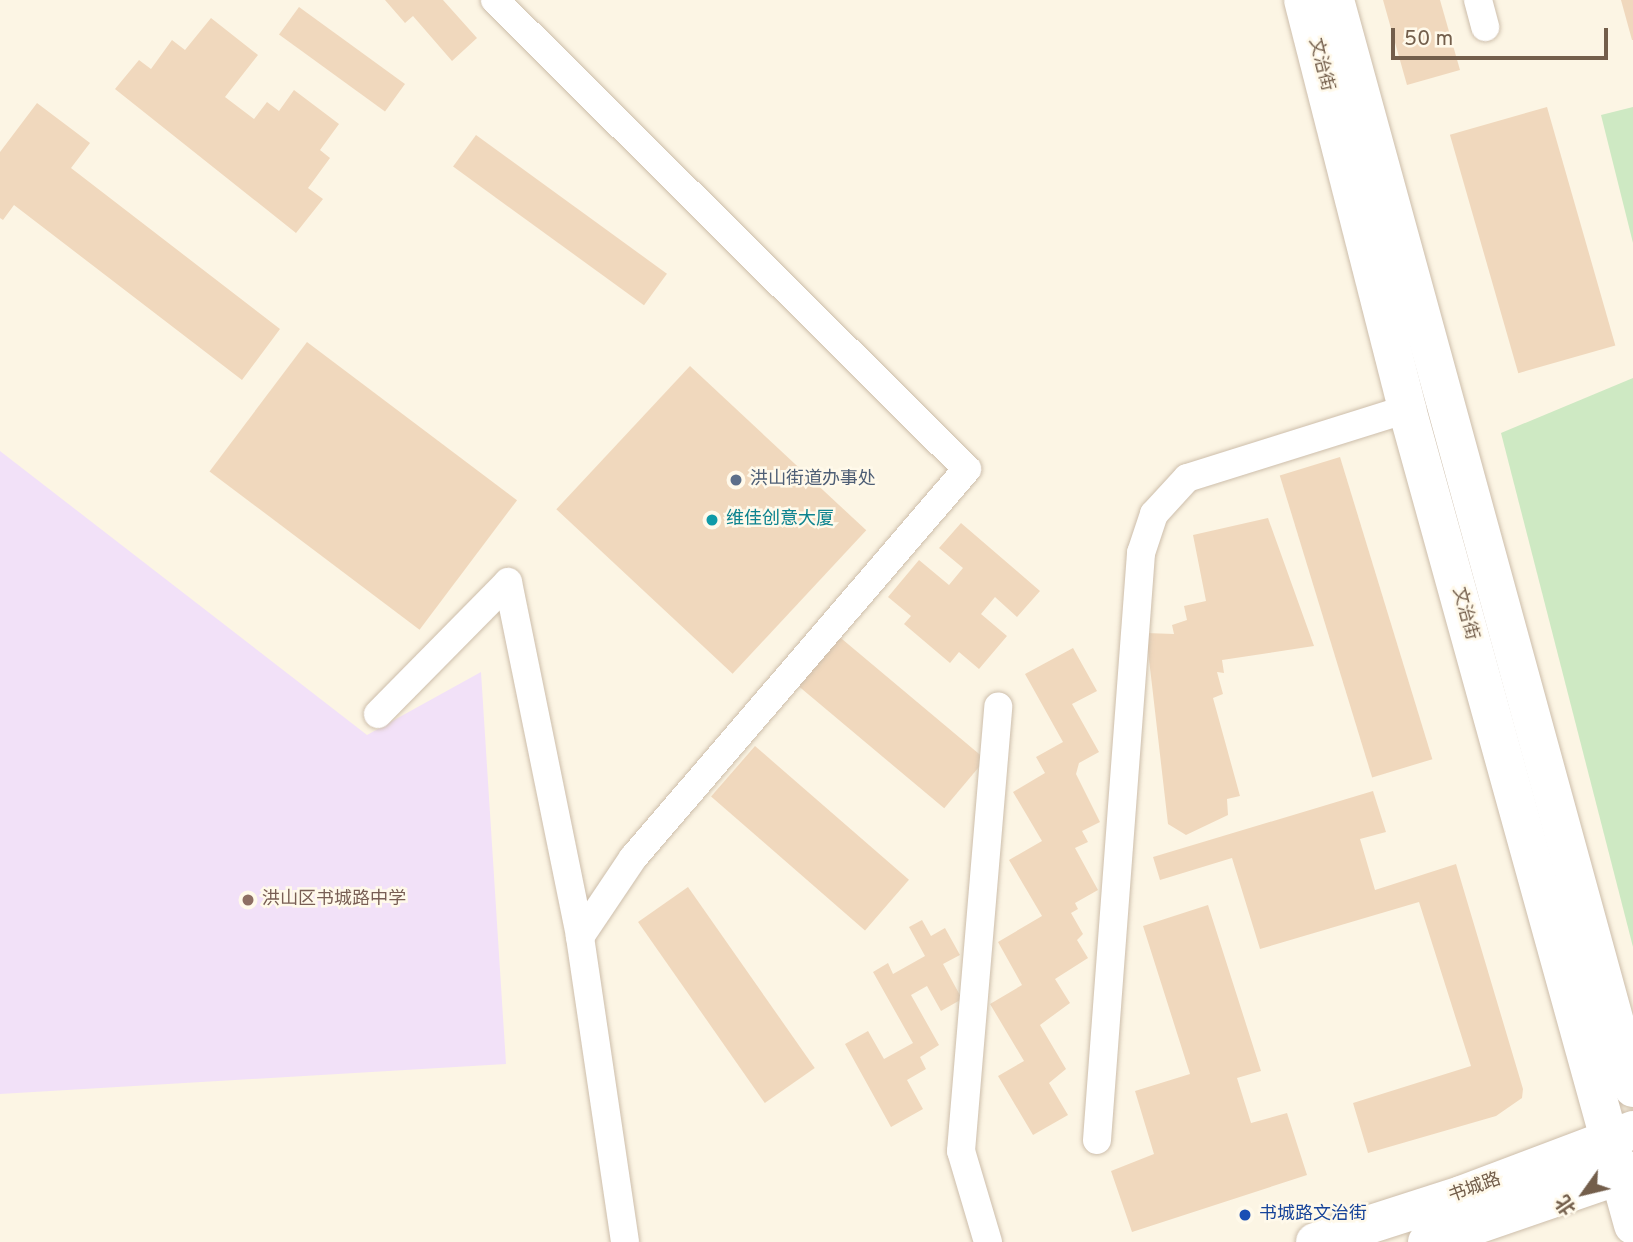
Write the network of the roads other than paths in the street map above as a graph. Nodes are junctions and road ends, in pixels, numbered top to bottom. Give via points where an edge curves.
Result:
1 (495, 0) edge
2 (1303, 0) edge
3 (1335, 0) edge
4 (1478, 0) edge
5 (1485, 27) dead end
6 (1407, 409) junction
7 (998, 707) dead end
8 (378, 714) dead end
9 (580, 937) junction
10 (1633, 1088) edge
11 (1621, 1135) edge
12 (1097, 1140) dead end
13 (1626, 1173) edge
14 (1633, 1225) edge
15 (625, 1242) edge
16 (988, 1242) edge
17 (1315, 1242) edge
18 (1427, 1242) edge

1 - 9 street via 967,469 633,858
2 - 6 main road, 文治街
3 - 10 main road, 文治街
4 - 5 street
6 - 11 main road, 文治街
6 - 12 street via 1186,478 1154,514 1141,553
7 - 16 street via 961,1151
8 - 9 street via 508,582
9 - 15 street
11 - 13 main road, 文治街
11 - 17 main road, 书城路 via 1461,1195
13 - 14 main road, 文治街
13 - 18 main road, 书城路

